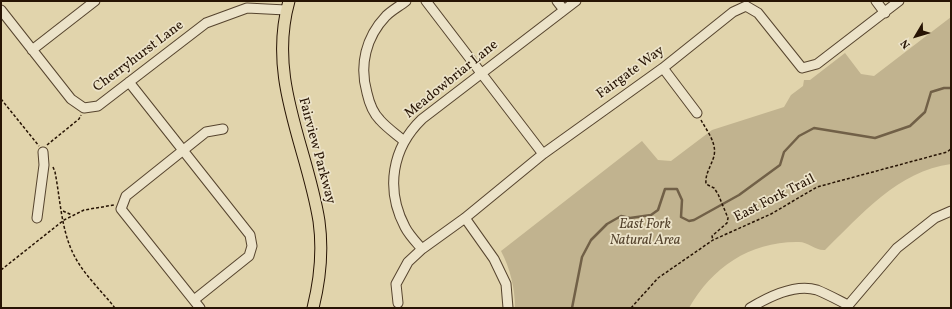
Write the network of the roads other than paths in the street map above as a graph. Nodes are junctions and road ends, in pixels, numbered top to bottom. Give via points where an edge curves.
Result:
1 (95, 1) edge
2 (406, 1) edge
3 (426, 1) edge
4 (557, 1) edge
5 (576, 1) edge
6 (876, 1) edge
7 (899, 1) edge
8 (287, 5) edge
9 (1, 10) edge
10 (564, 10) junction
11 (885, 13) junction
12 (32, 50) junction
13 (663, 68) junction
14 (481, 73) junction
15 (129, 82) junction
16 (697, 113) road end
17 (223, 129) dead end
18 (404, 140) junction
19 (183, 150) junction
20 (43, 152) road end
21 (543, 154) junction
22 (951, 211) edge
23 (37, 218) dead end
24 (465, 218) junction
25 (422, 249) junction
26 (194, 300) junction
27 (398, 303) dead end
28 (847, 306) edge
29 (200, 308) edge
30 (313, 308) edge
31 (508, 308) edge
32 (750, 308) edge

1 - 12 street
2 - 18 street via 386,16 374,32 366,48 362,68 364,85 379,120
3 - 14 street
4 - 10 street
5 - 10 street, Meadowbriar Lane
6 - 11 street
7 - 11 street, Fairgate Way
8 - 15 street, Cherryhurst Lane via 247,8 206,23
8 - 30 main road, Fairview Parkway via 282,48 285,89 320,227 320,269
9 - 12 street, Cherryhurst Lane
10 - 14 street, Meadowbriar Lane
11 - 13 street, Fairgate Way via 817,64 802,68 758,13 746,6 733,12
12 - 15 street, Cherryhurst Lane via 71,99 84,108 98,106
13 - 16 street
13 - 21 street, Fairgate Way
14 - 18 street, Meadowbriar Lane via 422,119
14 - 21 street
15 - 19 street
17 - 19 street via 206,132
18 - 25 street, Meadowbriar Lane via 395,161 395,202 405,227
19 - 26 street via 250,235 252,246 249,256
19 - 26 street via 126,196 121,209
20 - 23 street via 44,165
21 - 24 street, Fairgate Way
22 - 28 street via 935,218 896,248
24 - 25 street, Fairgate Way
24 - 31 street via 494,260 506,284
25 - 27 street, Fairgate Way via 408,262 396,284
26 - 29 street
28 - 32 street via 816,290 796,289 769,296

